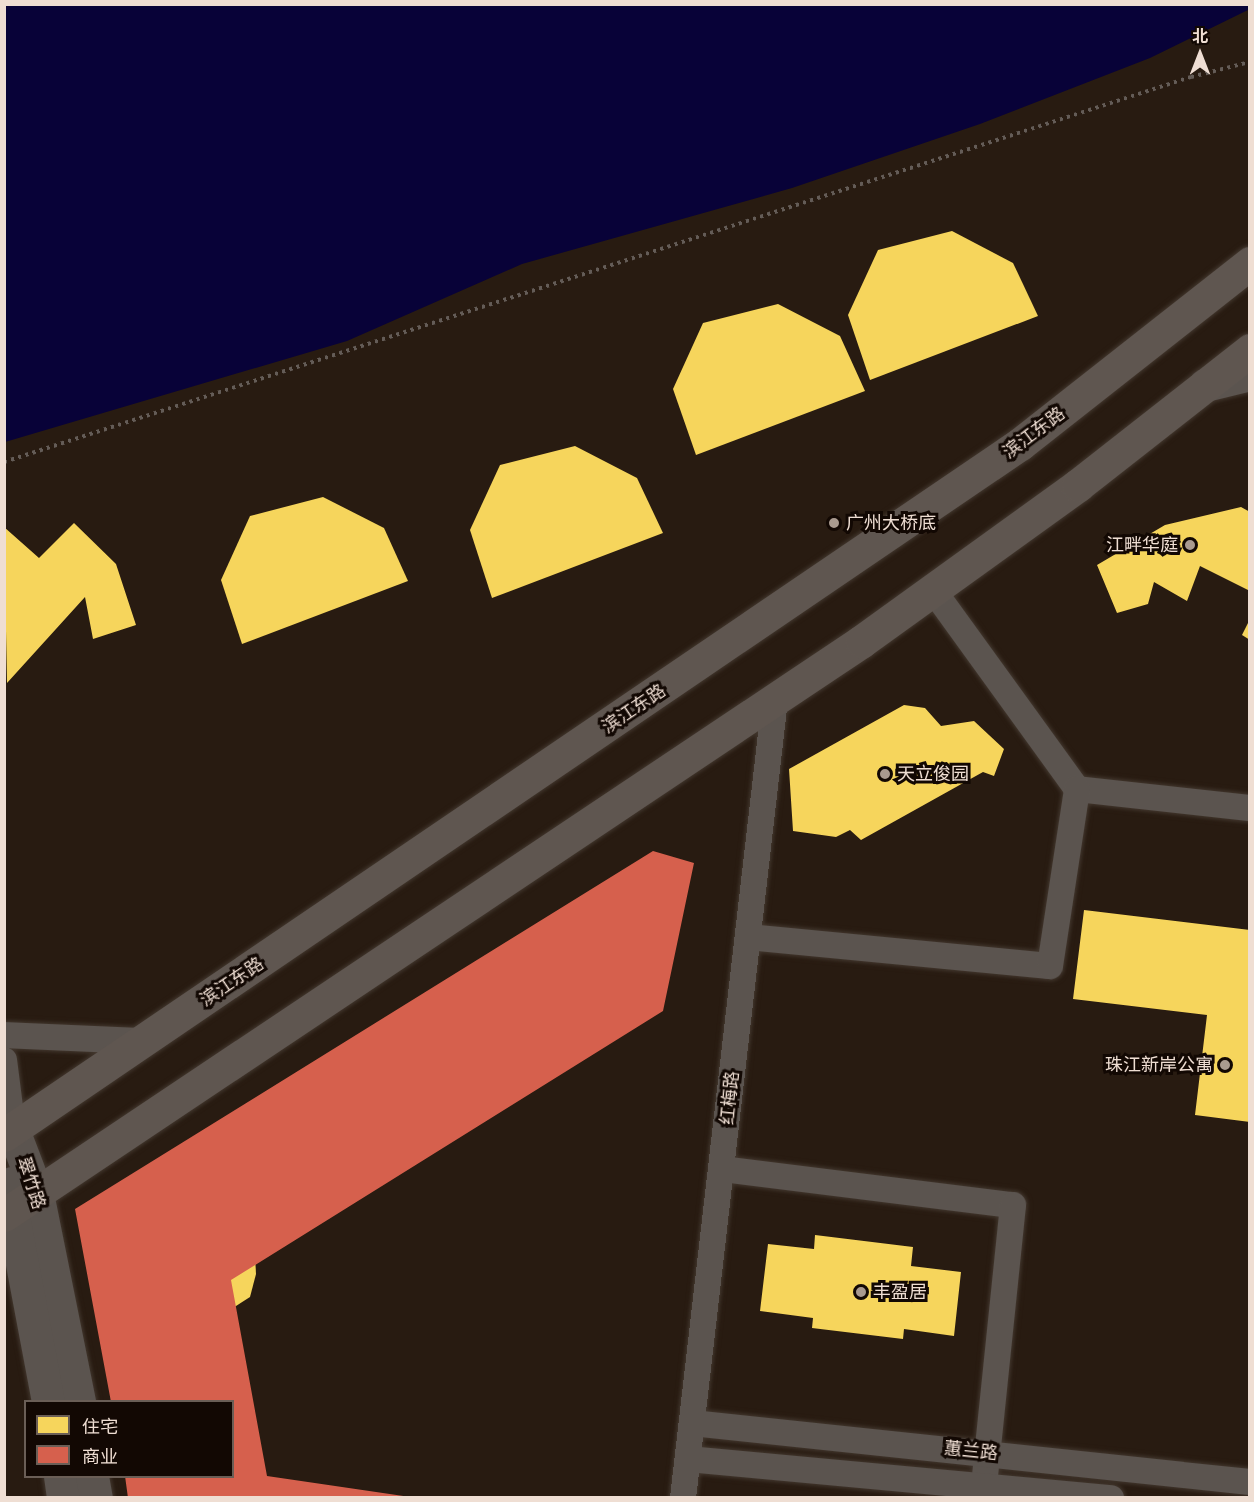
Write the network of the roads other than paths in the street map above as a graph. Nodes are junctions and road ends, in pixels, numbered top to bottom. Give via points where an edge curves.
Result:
1 (1250, 263) edge
2 (1250, 350) edge
3 (1250, 374) edge
4 (1204, 385) junction
5 (933, 590) junction
6 (775, 699) junction
7 (1077, 789) junction
8 (1250, 808) edge
9 (748, 937) junction
10 (4, 1035) edge
11 (144, 1041) junction
12 (4, 1060) edge
13 (9, 1133) edge
14 (722, 1169) junction
15 (18, 1206) edge
16 (48, 1400) edge
17 (79, 1400) edge
18 (692, 1423) junction
19 (987, 1452) junction
20 (688, 1459) junction
21 (60, 1478) edge
22 (92, 1478) edge
23 (1250, 1482) edge
24 (984, 1485) junction
25 (63, 1497) edge
26 (96, 1497) edge
27 (683, 1497) edge
28 (1111, 1497) edge

1 - 11 main road, 滨江东路 via 1020,444
2 - 4 main road
3 - 4 street
4 - 5 main road via 1078,485
5 - 6 main road
5 - 7 street
6 - 9 street, 红梅路
6 - 15 main road
7 - 8 street
7 - 9 street via 1050,966
9 - 14 street, 红梅路
10 - 11 street
11 - 13 main road, 滨江东路
12 - 13 street
13 - 15 street, 翠竹路
14 - 18 street, 红梅路
14 - 19 street via 1013,1205
15 - 16 street, 翠竹路
15 - 17 street, 翠竹路
18 - 19 street, 蕙兰路
18 - 20 street, 红梅路
19 - 23 street, 蕙兰路
19 - 24 street
20 - 24 street, 蕙兰路
20 - 27 street, 红梅路
21 - 25 street
22 - 26 street
24 - 28 street, 蕙兰路

